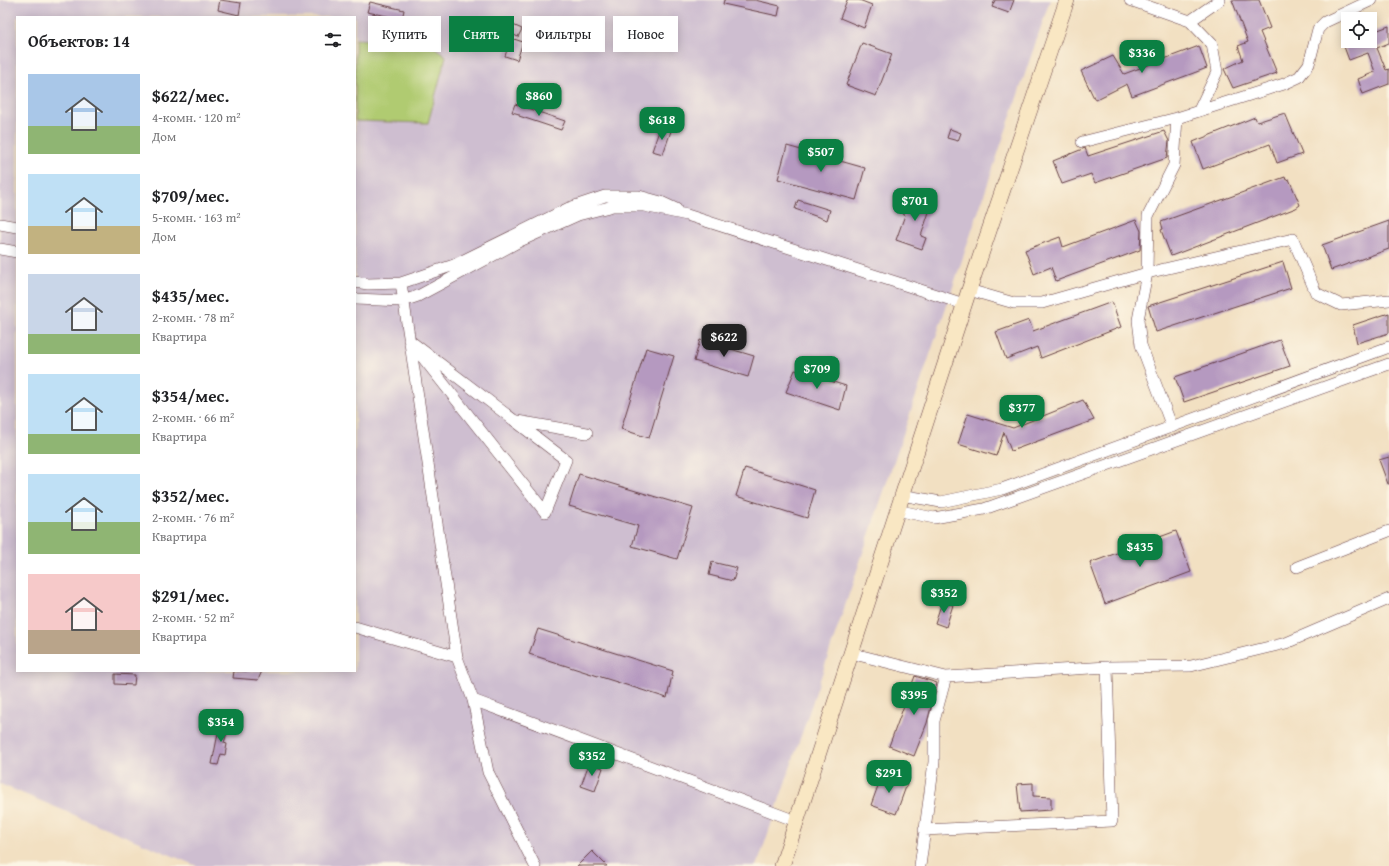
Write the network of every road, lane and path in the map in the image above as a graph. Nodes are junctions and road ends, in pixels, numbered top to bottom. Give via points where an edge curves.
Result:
1 (1067, 0) edge
2 (1130, 0) edge
3 (1220, 0) edge
4 (1372, 0) edge
5 (1190, 21) junction
6 (1199, 110) junction
7 (1177, 118) junction
8 (1082, 142) dead end
9 (687, 215) junction
10 (0, 224) edge
11 (16, 227) edge
12 (0, 249) edge
13 (16, 252) edge
14 (1147, 272) junction
15 (356, 282) edge
16 (401, 283) junction
17 (966, 297) junction
18 (356, 299) edge
19 (1389, 300) edge
20 (403, 301) junction
21 (409, 340) junction
22 (1389, 347) edge
23 (1389, 364) edge
24 (515, 421) junction
25 (1172, 427) junction
26 (587, 433) dead end
27 (901, 495) junction
28 (896, 510) junction
29 (1389, 531) edge
30 (1297, 567) dead end
31 (1389, 599) edge
32 (356, 627) edge
33 (850, 653) junction
34 (457, 657) junction
35 (1107, 666) junction
36 (946, 677) junction
37 (472, 700) junction
38 (796, 821) junction
39 (924, 830) junction
40 (535, 866) edge
41 (782, 866) edge
42 (920, 866) edge

1 - 17 main road
2 - 5 street
3 - 5 street
4 - 6 street via 1325,22 1318,29 1309,64 1299,77
5 - 6 street via 1212,44 1217,72
6 - 7 street
7 - 8 street
7 - 14 street via 1174,165 1148,216
9 - 16 street via 661,202 639,196 605,196 569,208 454,265
9 - 17 street
9 - 20 street via 636,206 613,206 578,215 520,241 418,296
10 - 11 street
12 - 13 street
14 - 17 street via 1042,303 1014,303
14 - 19 street via 1293,239 1316,293 1341,305
14 - 25 street via 1138,320 1140,345
15 - 16 street
16 - 20 street
17 - 27 main road
18 - 20 street
20 - 21 street
21 - 24 street
21 - 24 street via 545,512 566,460
21 - 34 street
22 - 25 street
23 - 28 street via 984,509 934,518
24 - 26 street
25 - 27 street via 1002,490 941,502
27 - 28 main road
28 - 33 main road
29 - 30 street
31 - 35 street via 1286,643 1191,666
32 - 34 street
33 - 36 street
33 - 38 main road
34 - 37 street
35 - 36 street
35 - 39 street via 1112,821
36 - 39 street via 934,722 934,762
37 - 38 street
37 - 40 street via 488,772
38 - 41 main road
39 - 42 street

